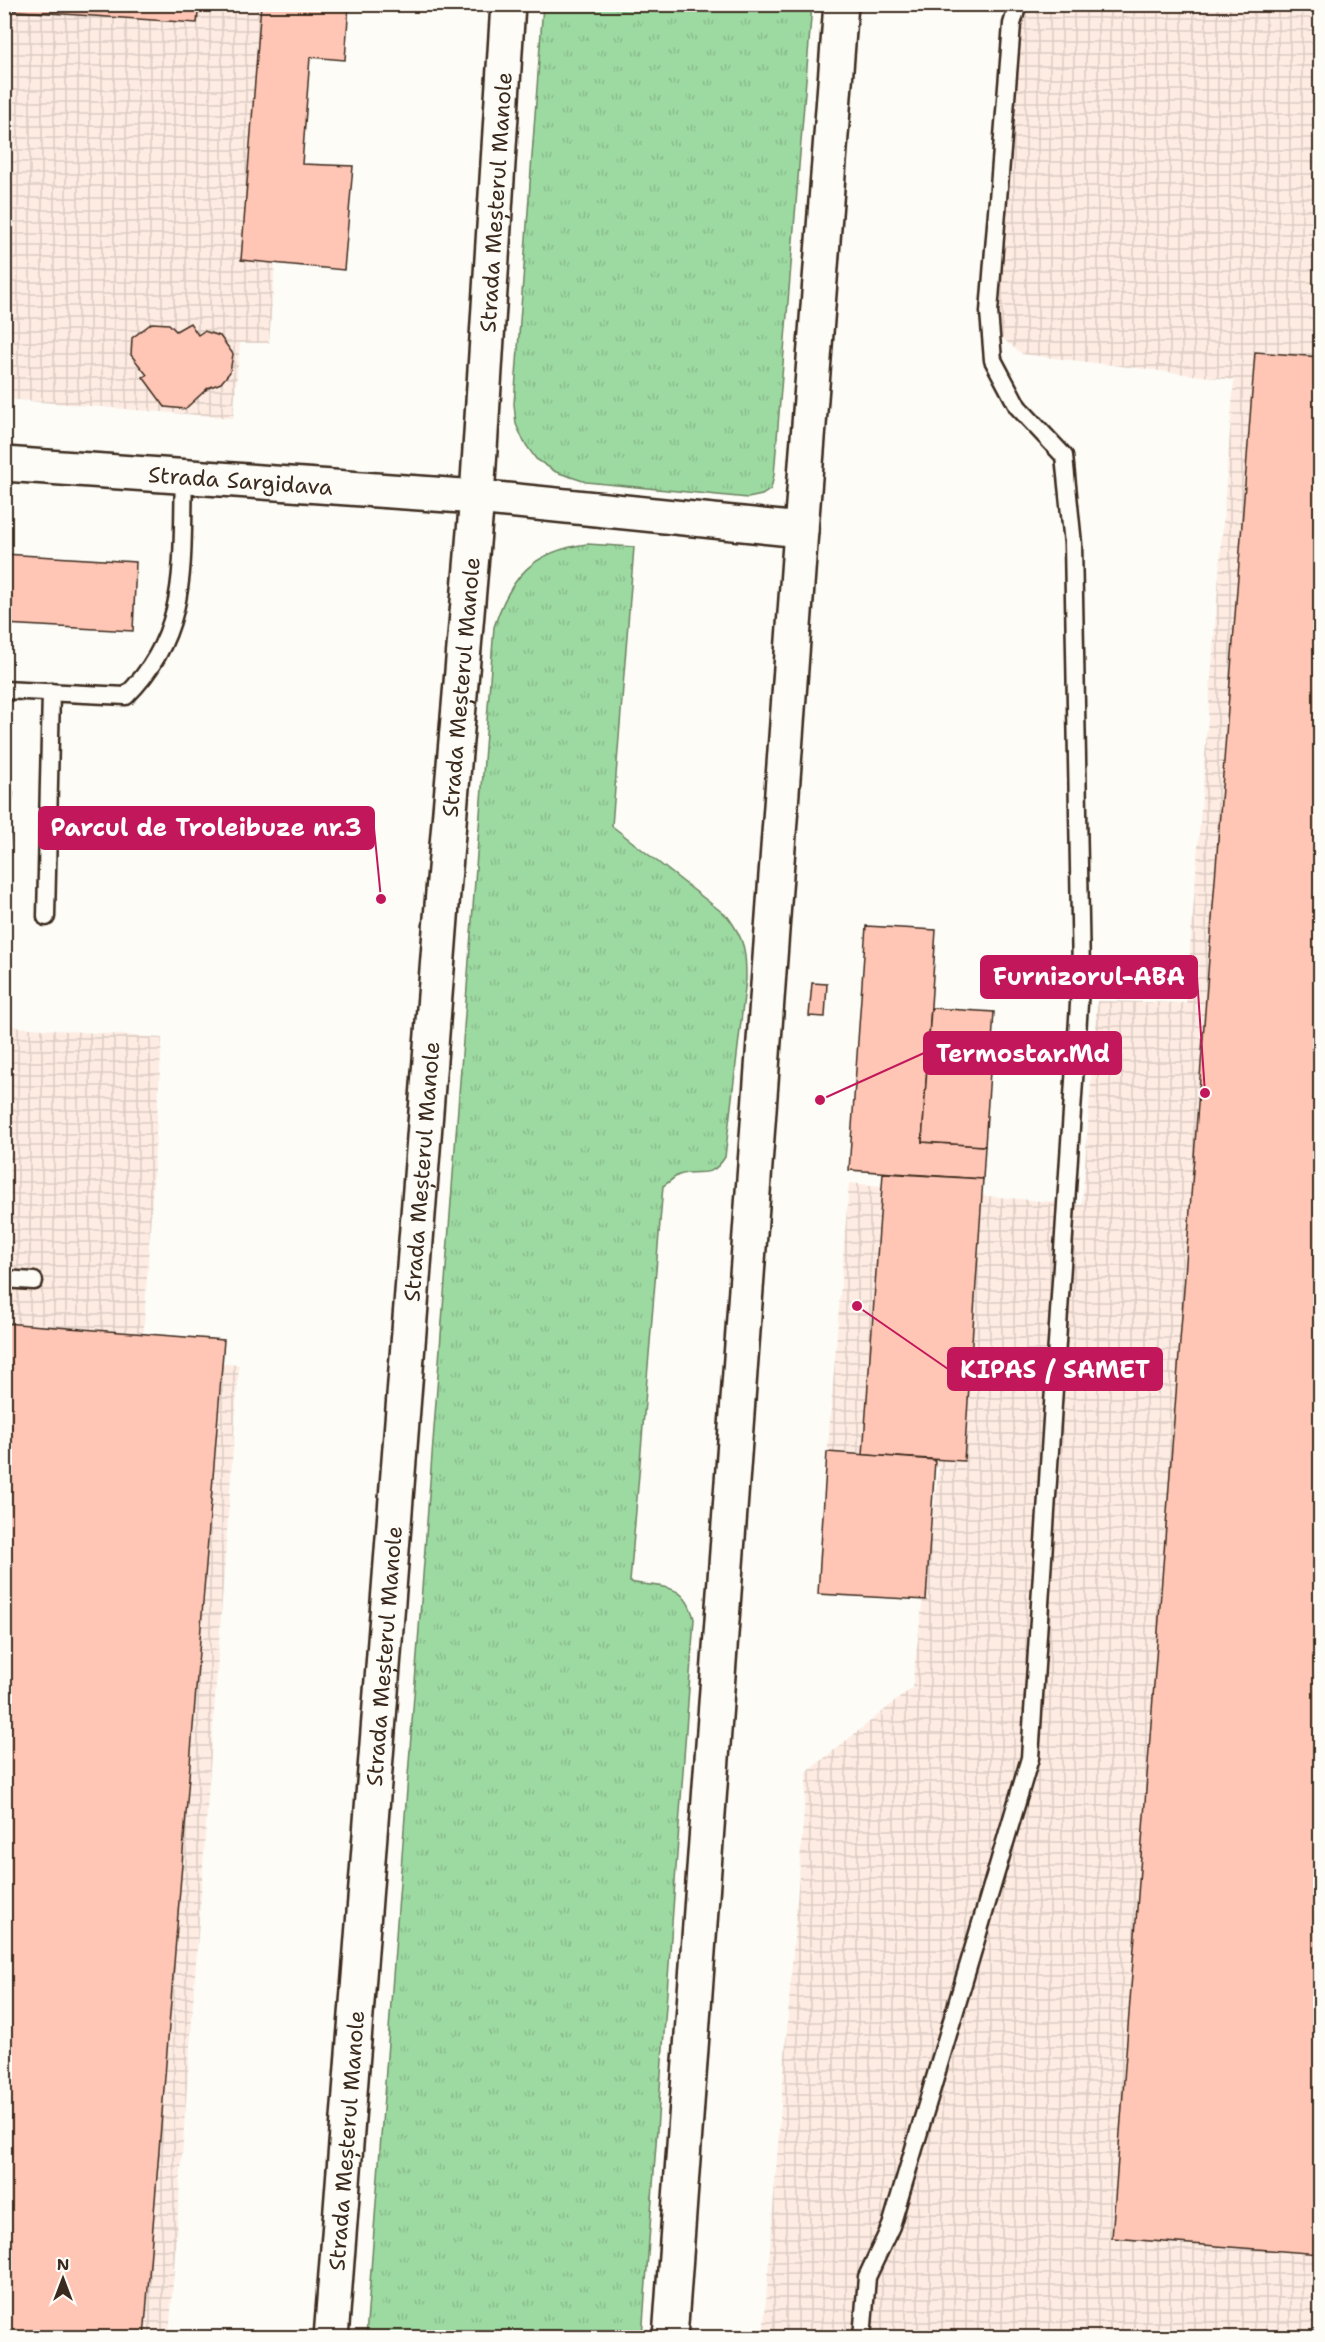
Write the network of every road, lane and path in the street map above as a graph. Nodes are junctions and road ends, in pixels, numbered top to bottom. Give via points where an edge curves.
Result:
1 (508, 4) edge
2 (841, 4) edge
3 (1018, 4) edge
4 (4, 464) edge
5 (184, 477) junction
6 (477, 497) junction
7 (801, 530) junction
8 (4, 690) edge
9 (51, 692) junction
10 (46, 917) dead end
11 (4, 1279) edge
12 (34, 1281) dead end
13 (330, 2337) edge
14 (670, 2337) edge
15 (862, 2337) edge

1 - 6 main road, Strada Meșterul Manole
2 - 7 main road
3 - 15 lane via 1012,24 989,312 993,360 1018,407 1064,456 1073,544 1081,973 1030,1758 891,2226 867,2277
4 - 5 main road, Strada Sargidava
5 - 6 main road, Strada Sargidava
5 - 9 lane via 178,606 145,677 126,696
6 - 7 main road, Strada Sargidava
6 - 13 main road, Strada Meșterul Manole
7 - 14 main road
8 - 9 lane
9 - 10 lane
11 - 12 lane

